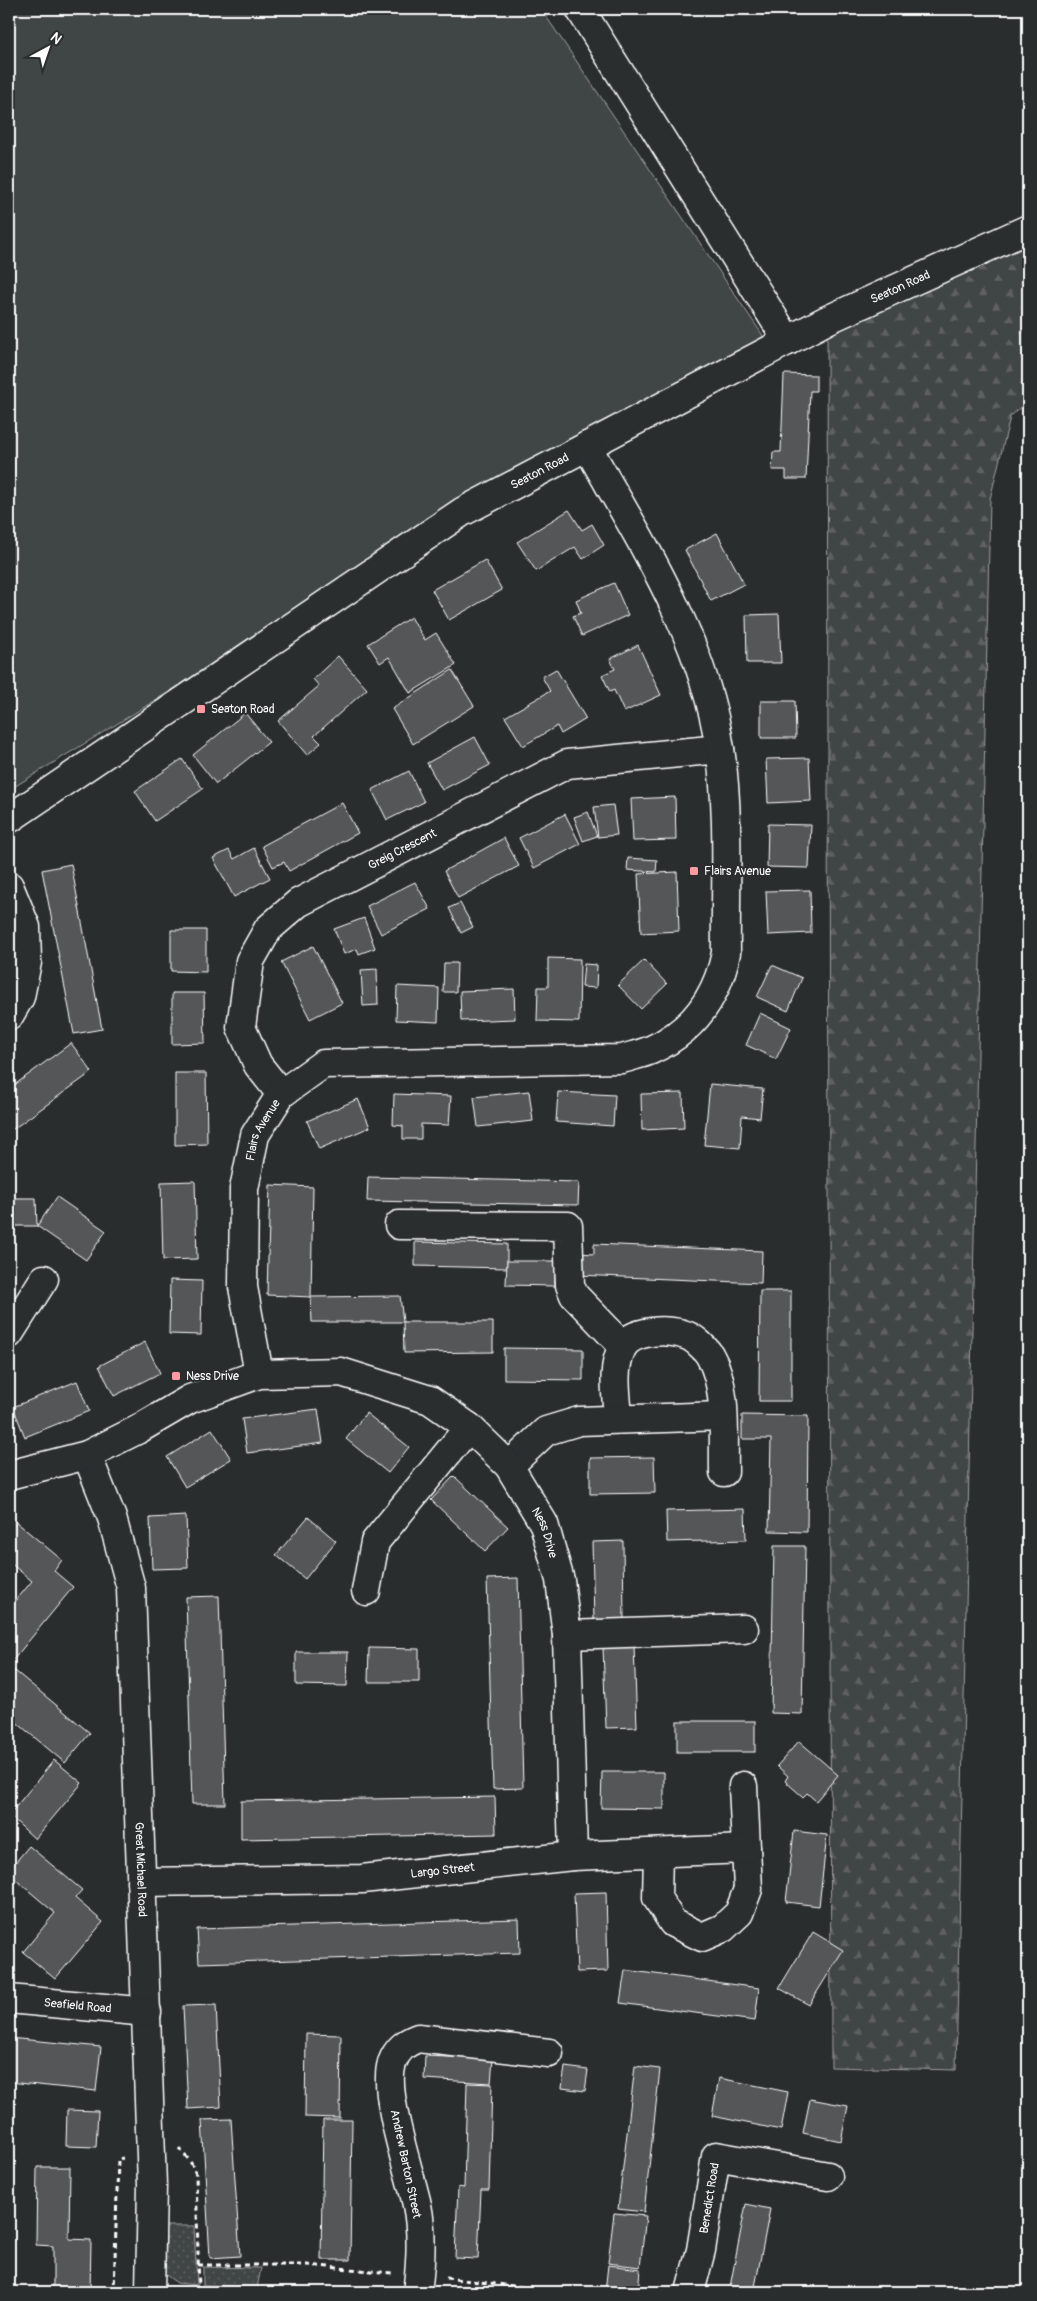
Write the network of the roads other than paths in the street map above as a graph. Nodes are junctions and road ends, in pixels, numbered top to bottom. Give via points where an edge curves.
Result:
1 (580, 9) edge
2 (1028, 229) edge
3 (788, 341) junction
4 (587, 446) junction
5 (720, 748) junction
6 (9, 819) edge
7 (9, 886) edge
8 (9, 1016) edge
9 (281, 1094) junction
10 (399, 1225) dead end
11 (44, 1279) dead end
12 (9, 1334) edge
13 (623, 1346) junction
14 (259, 1374) junction
15 (722, 1416) junction
16 (618, 1419) junction
17 (469, 1427) junction
18 (87, 1455) junction
19 (509, 1466) junction
20 (724, 1472) dead end
21 (9, 1475) edge
22 (366, 1591) dead end
23 (744, 1629) dead end
24 (567, 1635) junction
25 (743, 1786) dead end
26 (746, 1849) junction
27 (658, 1852) junction
28 (573, 1856) junction
29 (141, 1882) junction
30 (9, 1999) edge
31 (147, 2012) junction
32 (550, 2053) dead end
33 (828, 2176) dead end
34 (418, 2284) edge
35 (150, 2292) edge
36 (690, 2292) edge

1 - 3 street
2 - 3 street, Seaton Road via 827,320
3 - 4 street, Seaton Road
4 - 5 street, Flairs Avenue via 677,608 705,683
4 - 6 street, Seaton Road via 462,512
5 - 9 street, Greig Crescent via 567,764 298,903 268,929 250,961 241,1027 258,1065
5 - 9 street, Flairs Avenue via 725,802 726,954 721,977 709,999 695,1019 676,1035 651,1050 622,1059 323,1064
7 - 8 street via 26,926 26,962 20,997
9 - 14 street, Flairs Avenue via 255,1134 244,1189 244,1286
10 - 13 street via 568,1226 570,1285 574,1295
11 - 12 street
13 - 15 street via 631,1338 656,1330 689,1336 710,1354 720,1379
13 - 16 street via 615,1364
14 - 17 street, Ness Drive via 341,1372 430,1400
14 - 18 street, Ness Drive via 190,1399
15 - 16 street
15 - 20 street
16 - 19 street via 579,1421 546,1431
17 - 19 street, Ness Drive
17 - 22 street via 375,1542
18 - 21 street, Ness Drive
18 - 29 street, Great Michael Road via 112,1518 131,1588
19 - 24 street, Ness Drive via 544,1524 560,1580
23 - 24 street
24 - 28 street, Ness Drive
25 - 26 street
26 - 27 street, Largo Street
26 - 27 street via 748,1889 738,1913 723,1928 702,1937 673,1923 657,1898
27 - 28 street, Largo Street
28 - 29 street, Largo Street via 362,1879
29 - 31 street, Great Michael Road
30 - 31 street, Seafield Road
31 - 35 street, Great Michael Road
32 - 34 street, Andrew Barton Street via 418,2038 406,2043 397,2053 390,2087 417,2206 420,2235
33 - 36 street, Benedict Road via 716,2156 701,2250

